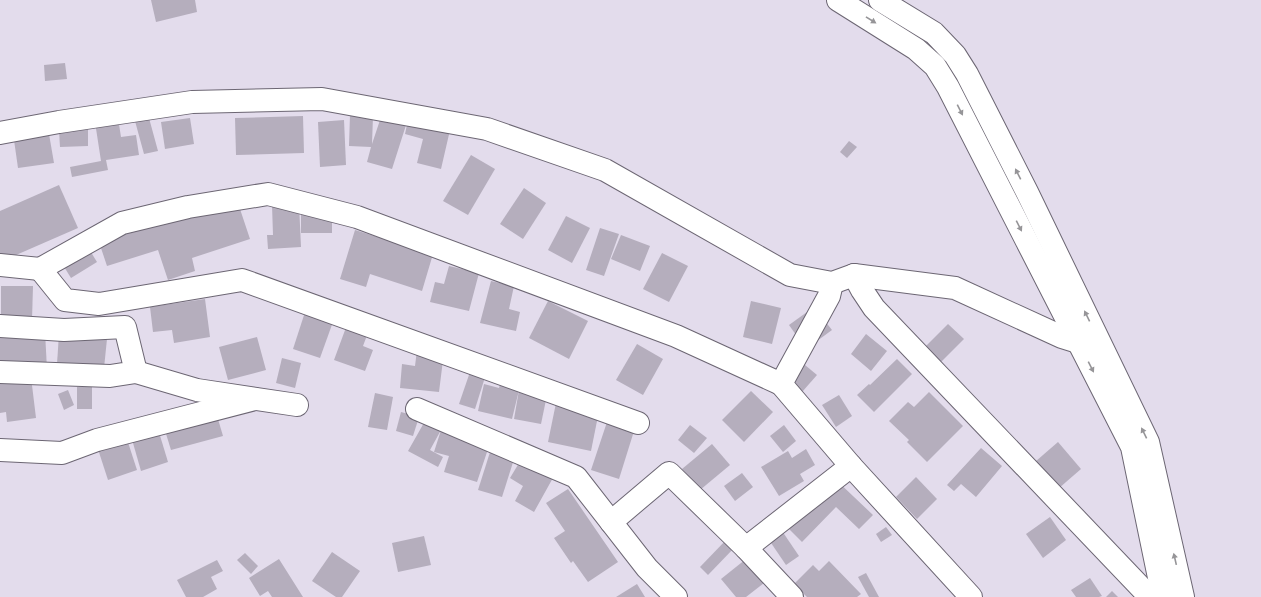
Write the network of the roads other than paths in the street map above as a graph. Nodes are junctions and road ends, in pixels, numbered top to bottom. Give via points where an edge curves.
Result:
1 (838, 0) edge
2 (880, 0) edge
3 (0, 133) edge
4 (0, 265) edge
5 (40, 269) junction
6 (854, 275) junction
7 (832, 283) junction
8 (0, 326) edge
9 (1078, 342) junction
10 (0, 372) edge
11 (136, 372) junction
12 (782, 384) junction
13 (255, 399) junction
14 (297, 405) dead end
15 (417, 409) dead end
16 (638, 423) dead end
17 (0, 450) edge
18 (851, 466) junction
19 (611, 522) junction
20 (746, 548) junction
21 (676, 597) edge
22 (792, 597) edge
23 (972, 597) edge
24 (1150, 597) edge
25 (1163, 597) edge
26 (1184, 597) edge

1 -> 9 street via 916,49 935,66
26 -> 2 street via 1148,442 1020,178 955,55 934,33
3 - 7 street via 192,102 322,99 487,129 605,170 790,275
4 - 5 street
5 - 12 street via 122,223 188,207 268,194 357,217 676,336
5 - 16 street via 65,300 99,304 242,280
6 - 7 street
6 - 9 street via 955,288
6 - 24 street via 874,308
7 - 12 street via 829,296
8 - 11 street via 64,330 125,326
9 -> 25 street via 1132,448
10 - 11 street via 110,376
11 - 13 street via 197,390
12 - 18 street
13 - 14 street
13 - 17 street via 97,440 62,453
15 - 19 street via 576,477
18 - 20 street
18 - 23 street
19 - 20 street via 669,473
19 - 21 street via 647,568
20 - 22 street

